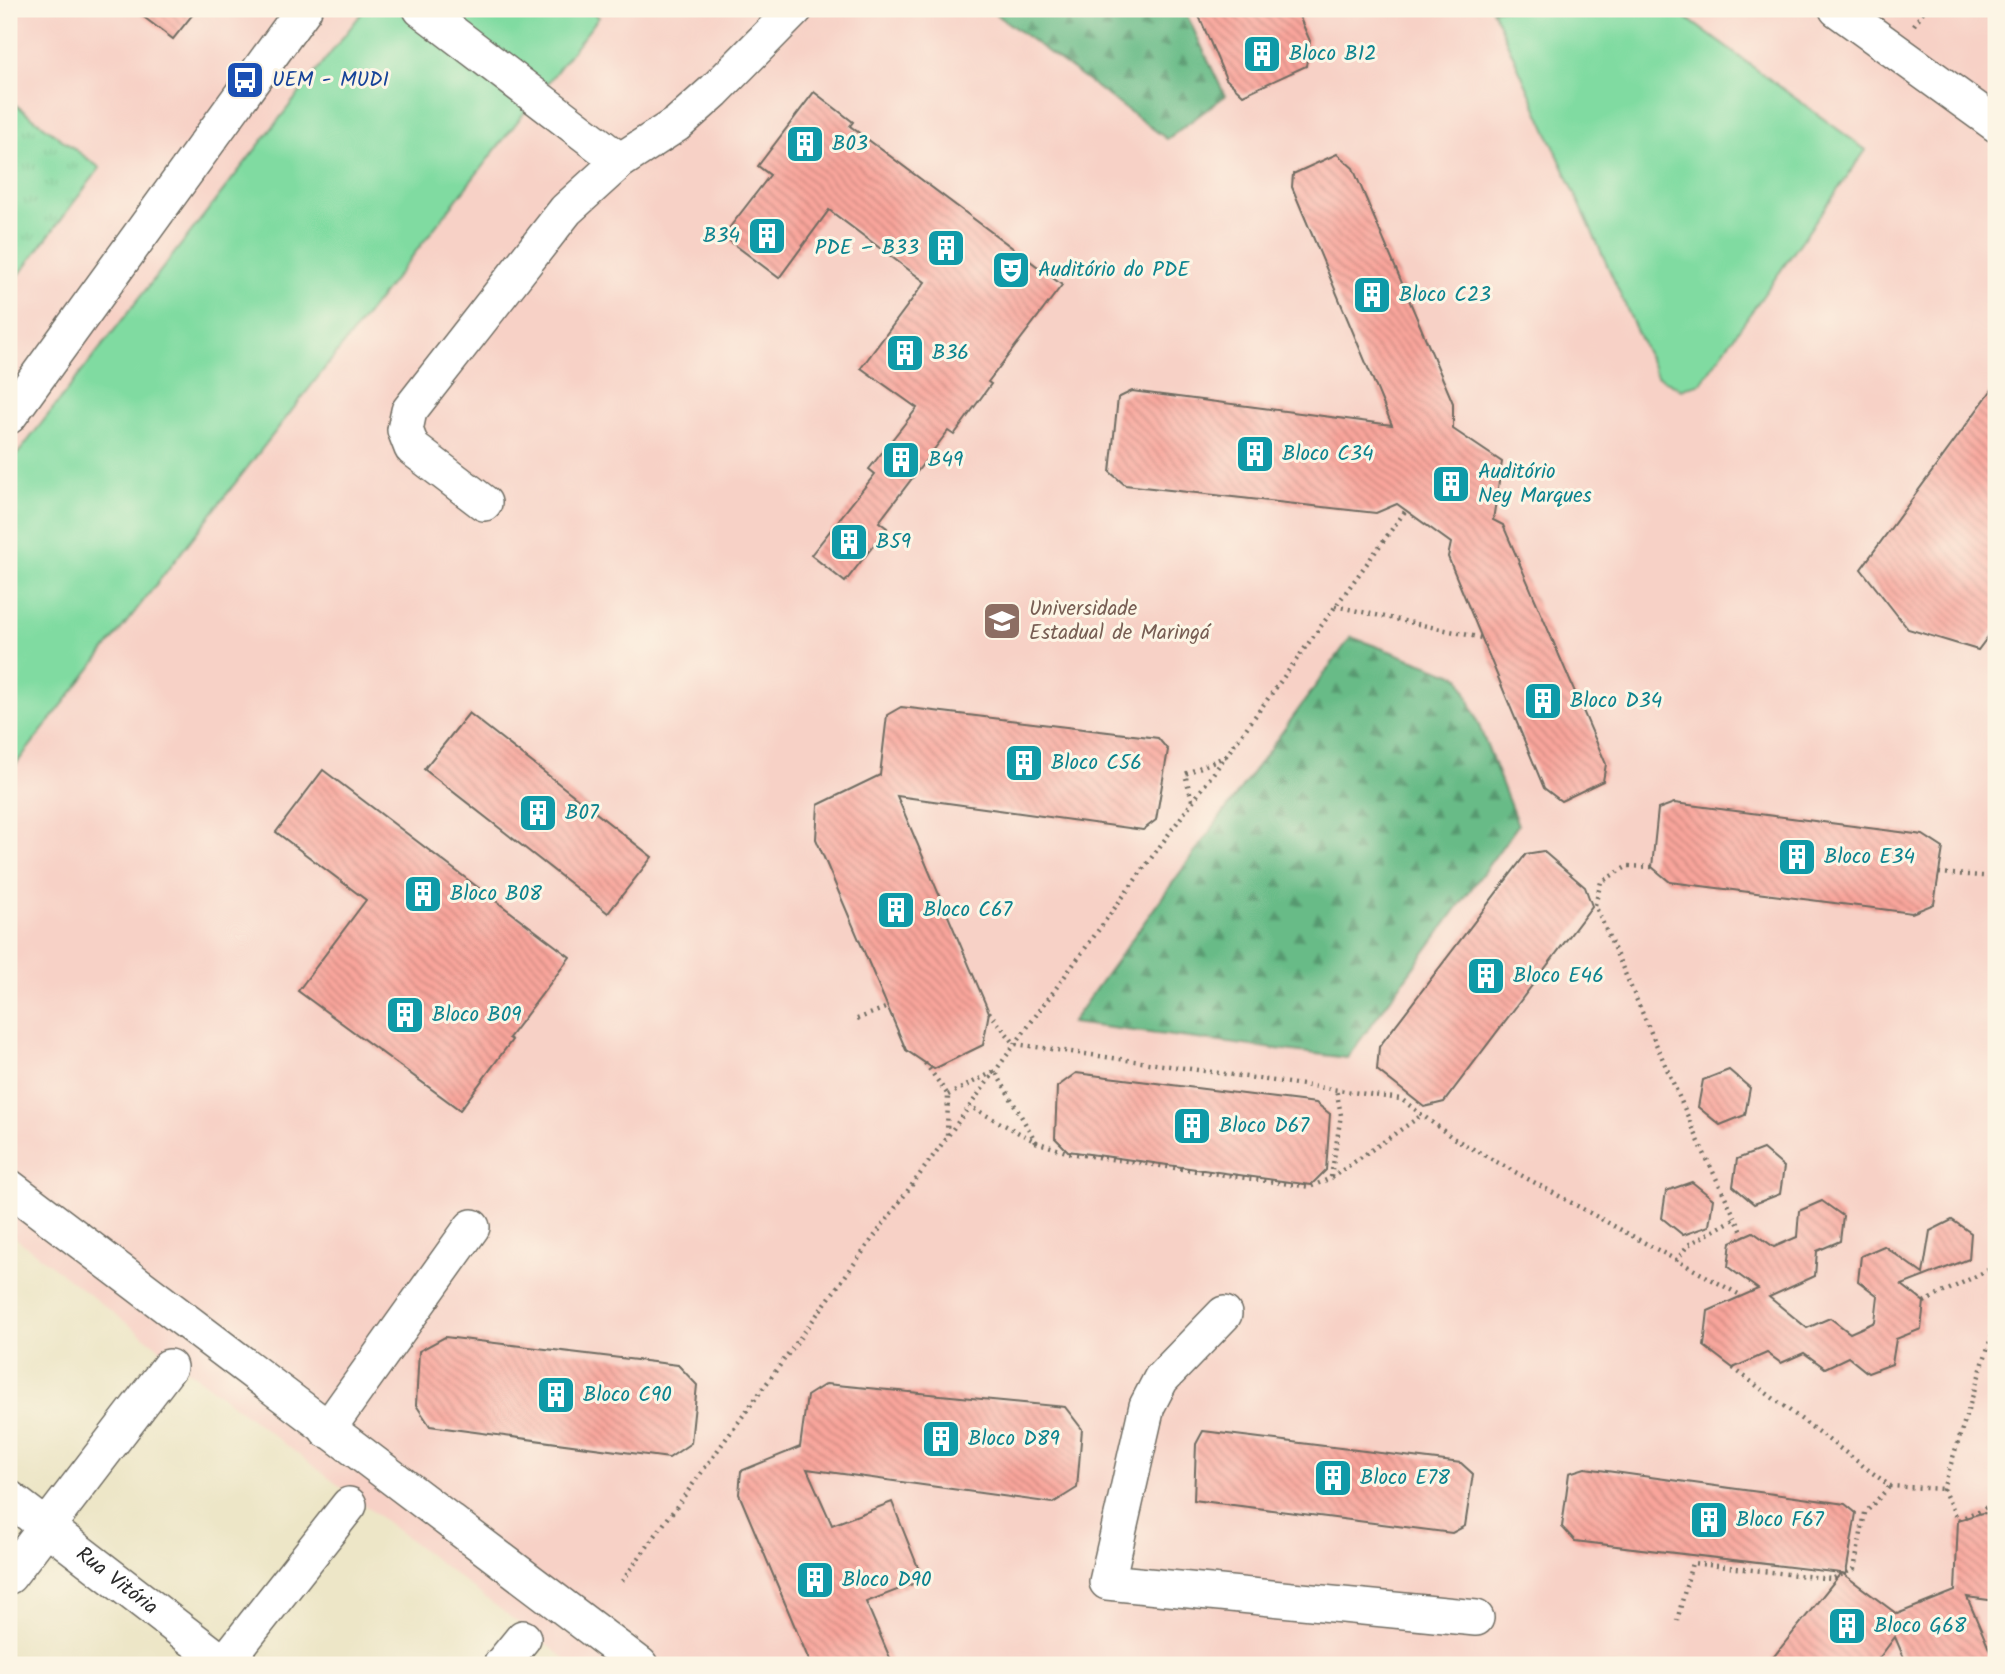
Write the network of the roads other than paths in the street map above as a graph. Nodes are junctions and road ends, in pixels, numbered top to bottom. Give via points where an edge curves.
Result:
1 (304, 9) edge
2 (421, 9) edge
3 (795, 9) edge
4 (1837, 9) edge
5 (1996, 124) edge
6 (620, 161) junction
7 (9, 416) edge
8 (484, 503) dead end
9 (9, 1187) edge
10 (472, 1227) dead end
11 (1224, 1314) dead end
12 (169, 1367) dead end
13 (327, 1430) junction
14 (9, 1498) edge
15 (349, 1505) dead end
16 (46, 1528) junction
17 (9, 1576) edge
18 (1476, 1618) dead end
19 (523, 1638) dead end
20 (224, 1665) edge
21 (502, 1665) edge
22 (640, 1665) edge

1 - 7 street
2 - 6 street
3 - 6 street via 686,116
4 - 5 street
6 - 8 street via 566,210 409,411 404,430 412,448
9 - 13 street
10 - 13 street
11 - 18 street via 1161,1379 1147,1406 1107,1582
12 - 16 street
13 - 22 street
14 - 16 street, Rua Vitória
15 - 20 street
16 - 17 street
16 - 20 street, Rua Vitória
19 - 21 street

